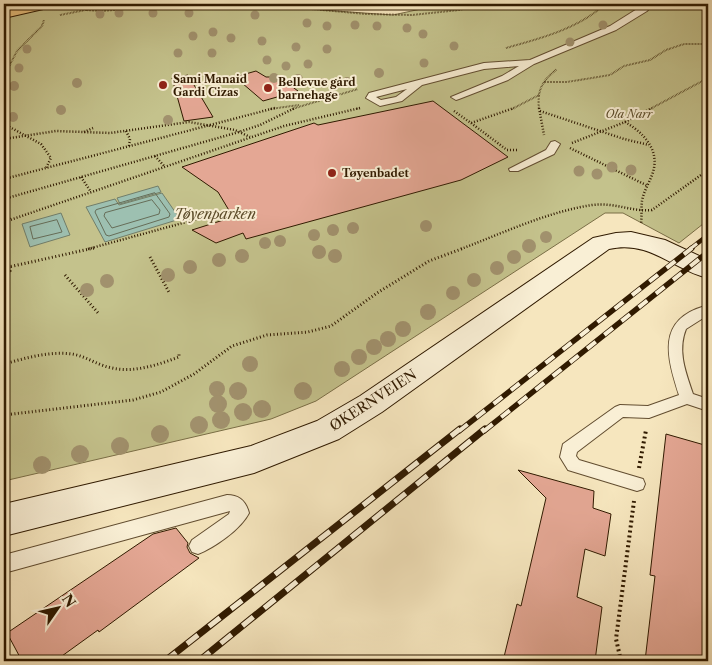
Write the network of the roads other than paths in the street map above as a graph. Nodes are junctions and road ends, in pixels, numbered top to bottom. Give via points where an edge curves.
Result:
1 (47, 4) edge
2 (649, 8) edge
3 (4, 14) edge
4 (531, 62) junction
5 (456, 97) dead end
6 (375, 102) road end
7 (556, 143) road end
8 (514, 169) dead end
9 (708, 270) edge
10 (705, 311) dead end
11 (687, 398) junction
12 (708, 405) edge
13 (636, 484) road end
14 (4, 520) edge
15 (198, 546) dead end
16 (4, 564) edge

1 - 3 main road
2 - 4 lane via 610,32
4 - 5 lane via 506,78
4 - 6 lane via 484,66 372,95
7 - 8 lane via 550,152
9 - 14 main road, ØKERNVEIEN via 640,240 610,241 590,249 371,404 315,436 254,459
10 - 11 lane via 679,328 675,346
11 - 12 lane
11 - 13 lane via 649,412 620,411 568,449 568,457 574,465
15 - 16 lane via 235,520 240,513 234,503 227,502

